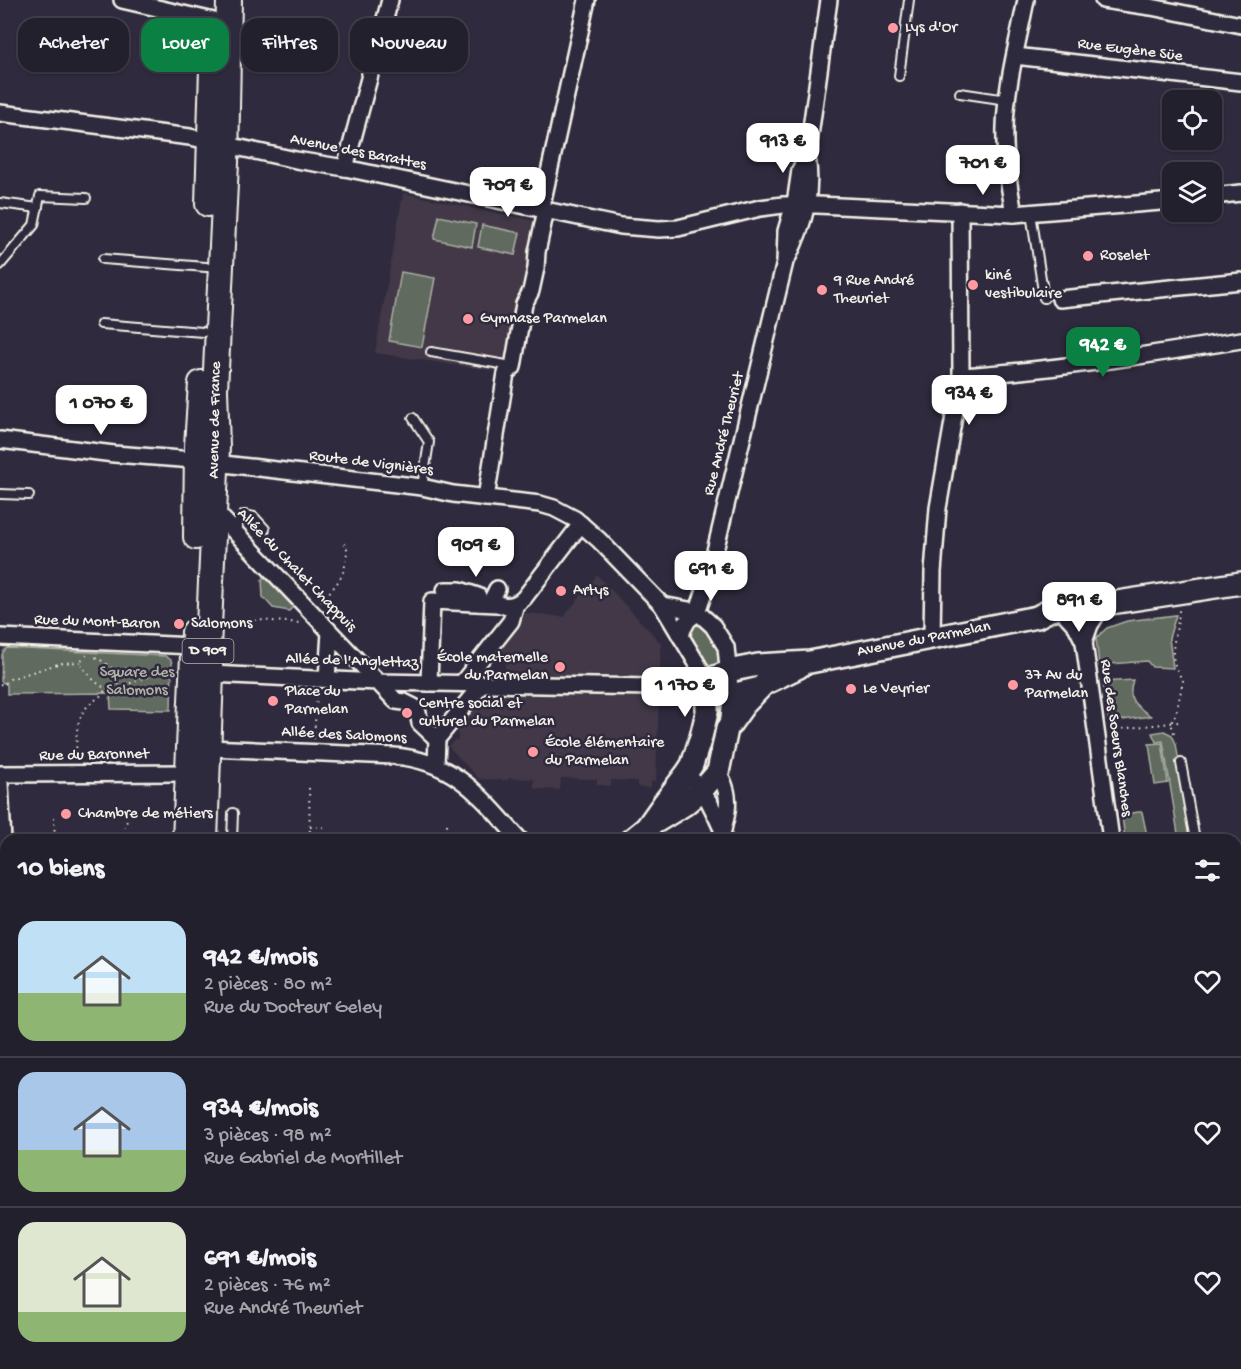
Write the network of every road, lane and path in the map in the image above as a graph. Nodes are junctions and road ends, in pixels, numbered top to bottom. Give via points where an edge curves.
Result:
1 (122, 0) edge
2 (229, 0) edge
3 (390, 0) edge
4 (587, 0) edge
5 (829, 0) edge
6 (909, 0) edge
7 (1026, 0) edge
8 (1103, 0) edge
9 (214, 10) edge
10 (1241, 24) edge
11 (1015, 56) junction
12 (899, 76) dead end
13 (1241, 82) edge
14 (960, 93) dead end
15 (1007, 100) junction
16 (0, 113) edge
17 (218, 143) junction
18 (345, 168) junction
19 (1241, 193) edge
20 (1222, 195) edge
21 (86, 198) dead end
22 (1162, 202) edge
23 (0, 203) edge
24 (800, 205) junction
25 (38, 208) junction
26 (543, 209) junction
27 (960, 211) junction
28 (1031, 213) junction
29 (1014, 214) junction
30 (103, 259) dead end
31 (0, 265) edge
32 (206, 267) junction
33 (1241, 281) edge
34 (1044, 298) dead end
35 (1060, 299) dead end
36 (101, 324) dead end
37 (203, 332) junction
38 (1241, 340) edge
39 (431, 352) dead end
40 (513, 367) junction
41 (961, 376) junction
42 (412, 418) dead end
43 (0, 440) edge
44 (207, 462) junction
45 (422, 487) junction
46 (0, 494) edge
47 (29, 495) dead end
48 (486, 498) junction
49 (214, 510) junction
50 (581, 524) junction
51 (265, 529) dead end
52 (236, 533) junction
53 (343, 544) dead end
54 (245, 551) dead end
55 (1239, 582) edge
56 (445, 590) dead end
57 (1180, 592) junction
58 (489, 599) junction
59 (516, 604) junction
60 (662, 605) junction
61 (1106, 606) junction
62 (310, 612) junction
63 (697, 613) junction
64 (1067, 615) junction
65 (1037, 617) junction
66 (243, 619) dead end
67 (326, 629) junction
68 (0, 637) edge
69 (681, 637) junction
70 (932, 639) junction
71 (1084, 642) junction
72 (726, 647) junction
73 (81, 662) junction
74 (199, 663) junction
75 (114, 671) junction
76 (728, 671) junction
77 (761, 674) junction
78 (141, 679) junction
79 (322, 679) junction
80 (378, 682) junction
81 (429, 682) junction
82 (0, 684) edge
83 (118, 684) junction
84 (462, 684) junction
85 (482, 684) junction
86 (106, 688) junction
87 (707, 688) junction
88 (731, 692) junction
89 (1179, 722) dead end
90 (1171, 723) junction
91 (727, 729) junction
92 (1096, 732) junction
93 (1174, 733) dead end
94 (437, 739) junction
95 (208, 748) junction
96 (314, 752) junction
97 (1181, 763) dead end
98 (436, 765) junction
99 (701, 770) junction
100 (189, 773) junction
101 (0, 774) edge
102 (76, 775) junction
103 (0, 783) edge
104 (309, 788) dead end
105 (702, 790) junction
106 (232, 813) dead end
107 (54, 818) dead end
108 (128, 820) dead end
109 (447, 824) dead end
110 (309, 826) junction
111 (328, 827) dead end
112 (3, 834) edge
113 (55, 834) edge
114 (124, 834) edge
115 (185, 834) edge
116 (205, 834) edge
117 (232, 834) edge
118 (310, 834) edge
119 (448, 834) edge
120 (514, 834) edge
121 (638, 834) edge
122 (722, 834) edge
123 (1110, 834) edge
124 (1194, 834) edge

1 - 9 street
2 - 17 main road, Avenue de France / D 909
3 - 18 street
4 - 26 street
5 - 24 street, Rue André Theuriet via 807,157 809,171
6 - 12 lane
7 - 11 street
8 - 10 street
9 - 17 main road, Avenue de France / D 909
11 - 13 street, Rue Eugène Süe
11 - 15 street
14 - 15 lane
15 - 29 street via 1005,142
16 - 17 street, Avenue des Barattes
17 - 18 street, Avenue des Barattes
17 - 32 main road, Avenue de France / D 909
17 - 44 main road, Avenue de France / D 909 via 215,390
18 - 26 street, Avenue des Barattes
19 - 20 street
21 - 25 lane via 40,196
22 - 28 street, Avenue des Barattes
23 - 25 lane
24 - 26 street, Avenue des Barattes via 760,207 669,229 621,226
24 - 27 street, Avenue des Barattes
24 - 63 street, Rue André Theuriet via 804,220 785,262 715,555
25 - 31 lane via 34,225
26 - 40 street via 537,268 524,304
27 - 29 street, Avenue des Barattes
27 - 41 street
28 - 29 street, Avenue des Barattes
28 - 34 lane
30 - 32 lane
32 - 37 main road, Avenue de France / D 909
33 - 35 street
36 - 37 lane
37 - 44 main road, Avenue de France / D 909
38 - 41 street via 1070,366
39 - 40 lane
40 - 48 street via 506,374
41 - 70 street via 938,508
42 - 45 lane via 429,442
43 - 44 street, Route de Vignières
44 - 45 street, Route de Vignières
44 - 49 main road, Avenue de France / D 909
44 - 74 main road, Avenue de France / D 909
45 - 48 street, Route de Vignières
46 - 47 lane
48 - 50 street, Route de Vignières via 547,506
49 - 52 street, Allée du Chalet Chappuis
49 - 74 main road, Avenue de France / D 909 via 208,649
50 - 59 street
50 - 60 street, Route de Vignières
51 - 52 lane via 254,517 244,515
52 - 54 lane
52 - 62 street, Allée du Chalet Chappuis
53 - 62 path via 347,545 347,561 343,573
55 - 57 main road, Avenue du Parmelan
56 - 58 street via 460,590
57 - 61 main road, Avenue du Parmelan
57 - 90 path via 1174,654 1183,681
58 - 59 street via 506,606
58 - 81 street via 432,602
59 - 84 street via 511,621
60 - 63 street
60 - 69 street, Route de Vignières
61 - 64 main road, Avenue du Parmelan
61 - 65 main road, Avenue du Parmelan via 1100,601 1050,610
61 - 71 street, Rue des Soeurs Blanches via 1090,625
62 - 67 street, Allée du Chalet Chappuis
63 - 69 street, Rue André Theuriet via 688,620
63 - 72 street via 708,621
64 - 65 main road, Avenue du Parmelan
64 - 71 street, Rue des Soeurs Blanches
65 - 70 main road, Avenue du Parmelan
66 - 67 path
67 - 79 street
67 - 80 street, Allée du Chalet Chappuis
68 - 74 street, Rue du Mont-Baron
69 - 87 street, Route de Vignières
70 - 77 main road, Avenue du Parmelan
71 - 92 street, Rue des Soeurs Blanches
72 - 76 street
72 - 77 street
73 - 75 path via 88,654
73 - 82 path via 61,663
73 - 86 path via 84,670
74 - 78 path
74 - 79 street, Allée de l'Anglettaz
74 - 95 main road, Avenue de France / D 909
74 - 100 main road, Avenue de France / D 909
75 - 78 path via 129,668 138,672
75 - 83 path
76 - 77 main road, Avenue du Parmelan
76 - 87 main road via 715,677
76 - 88 street
77 - 88 street
77 - 91 main road
78 - 83 path
79 - 80 street, Allée de l'Anglettaz
79 - 96 path
80 - 81 street, Allée de l'Anglettaz
80 - 94 street, Allée du Chalet Chappuis via 396,701 414,707 420,723
81 - 84 street, Allée de l'Anglettaz
83 - 86 path via 114,689
84 - 85 street, Allée de l'Anglettaz
85 - 87 street, Allée de l'Anglettaz
85 - 94 street
86 - 102 path via 78,720
87 - 88 street, Allée de l'Anglettaz
87 - 99 main road via 707,712 697,751
88 - 91 street
89 - 90 path
90 - 92 path
90 - 93 path
91 - 99 main road
92 - 123 street, Rue des Soeurs Blanches
94 - 98 street
95 - 96 street, Allée des Salomons
95 - 116 main road, Avenue de France / D 909
96 - 98 street, Allée des Salomons via 407,757
97 - 124 lane
98 - 120 street, Allée des Salomons via 470,787
99 - 105 main road
99 - 121 main road via 663,804
99 - 122 street via 724,781 727,812
100 - 102 street, Rue du Baronnet
100 - 115 main road, Avenue de France / D 909
101 - 102 street, Rue du Baronnet
103 - 112 street
104 - 110 path
105 - 121 main road
105 - 122 street
106 - 117 lane
107 - 113 path
108 - 114 path
109 - 119 path
110 - 111 path
110 - 118 path

